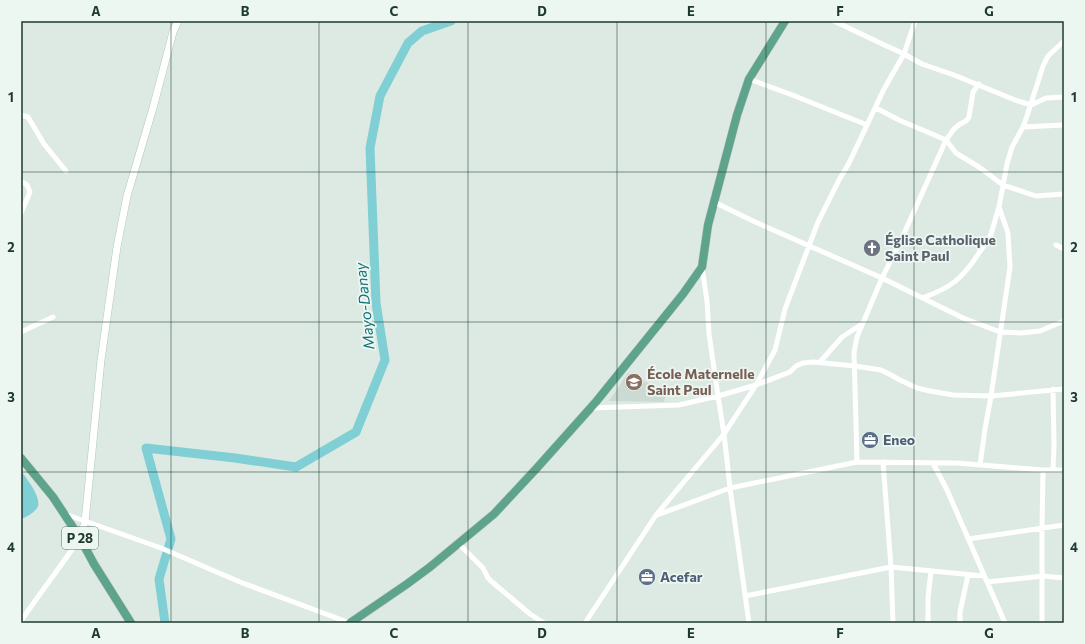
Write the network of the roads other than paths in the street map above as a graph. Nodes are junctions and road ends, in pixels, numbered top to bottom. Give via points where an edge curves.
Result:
1 (178, 21) edge
2 (785, 21) edge
3 (834, 21) edge
4 (915, 21) edge
5 (1064, 41) edge
6 (904, 54) junction
7 (749, 79) junction
8 (979, 84) junction
9 (1064, 97) edge
10 (1031, 105) junction
11 (876, 108) junction
12 (21, 114) edge
13 (867, 124) junction
14 (1064, 125) edge
15 (1023, 127) junction
16 (946, 140) junction
17 (66, 171) dead end
18 (21, 181) edge
19 (1003, 185) junction
20 (1064, 194) edge
21 (714, 202) junction
22 (999, 207) junction
23 (21, 213) edge
24 (1056, 244) dead end
25 (809, 245) junction
26 (1064, 249) edge
27 (702, 267) junction
28 (882, 278) junction
29 (922, 298) junction
30 (54, 317) dead end
31 (1064, 321) edge
32 (863, 324) junction
33 (21, 332) edge
34 (1000, 332) junction
35 (820, 362) junction
36 (855, 366) junction
37 (756, 385) junction
38 (1053, 389) junction
39 (1064, 389) edge
40 (718, 396) junction
41 (991, 396) junction
42 (591, 408) junction
43 (724, 434) junction
44 (21, 458) edge
45 (857, 462) junction
46 (883, 462) junction
47 (933, 463) junction
48 (980, 465) junction
49 (1043, 470) junction
50 (1053, 470) junction
51 (1064, 470) edge
52 (730, 488) junction
53 (63, 513) junction
54 (656, 515) junction
55 (85, 522) junction
56 (1064, 525) edge
57 (1042, 528) junction
58 (80, 538) junction
59 (968, 539) junction
60 (458, 543) junction
61 (891, 567) junction
62 (931, 571) junction
63 (968, 575) junction
64 (984, 576) junction
65 (1043, 576) junction
66 (1064, 578) edge
67 (987, 582) junction
68 (745, 596) junction
69 (21, 621) edge
70 (131, 623) edge
71 (350, 623) edge
72 (544, 623) edge
73 (585, 623) edge
74 (748, 623) edge
75 (893, 623) edge
76 (928, 623) edge
77 (960, 623) edge
78 (1005, 623) edge
79 (1042, 623) edge

1 - 55 main road via 127,196 117,247 101,360
2 - 7 main road
3 - 6 street
4 - 6 street
5 - 10 street via 1048,56
6 - 8 street via 922,64
6 - 11 street
7 - 13 street
7 - 21 main road
8 - 10 street
8 - 16 street via 973,92 969,117 954,129
9 - 10 street via 1046,98
10 - 15 street
11 - 13 street
11 - 16 street
12 - 17 street via 28,117 44,144
13 - 25 street
14 - 15 street
15 - 19 street via 1012,147
16 - 19 street via 956,153
16 - 28 street
18 - 23 street via 27,185 30,192
19 - 20 street via 1036,196
19 - 22 street
21 - 25 street
21 - 27 main road
22 - 29 street via 990,235 966,270 951,285
22 - 34 street via 1008,233 1010,267
24 - 26 street
25 - 28 street
25 - 37 street via 785,309 775,350
27 - 40 street
27 - 42 main road via 661,323
28 - 29 street
28 - 32 street
29 - 34 street
30 - 33 street
31 - 34 street via 1040,331
32 - 35 street via 842,337
32 - 36 street via 854,352
34 - 41 street
35 - 36 street
35 - 37 street via 804,363 790,372
36 - 41 street via 881,370 917,388 930,391 953,395
36 - 45 street
37 - 40 street
37 - 43 street
38 - 39 street
38 - 41 street
38 - 50 street
40 - 42 street via 679,405
40 - 43 street
41 - 48 street
42 - 60 main road via 494,514
43 - 52 street
43 - 54 street
44 - 53 main road, P 28
45 - 46 street
45 - 52 street
46 - 47 street
46 - 61 street
47 - 48 street
47 - 59 street
48 - 49 street
49 - 50 street
49 - 57 street
50 - 51 street
52 - 54 street
52 - 68 street
53 - 55 street
53 - 58 main road, P 28
54 - 73 street
55 - 58 main road
55 - 71 street via 161,548 240,582
56 - 57 street
57 - 59 street
57 - 65 street
58 - 69 street
58 - 70 main road, P 28
59 - 64 street
60 - 71 main road via 413,580
60 - 72 street via 483,568 491,581
61 - 62 street
61 - 68 street
61 - 75 street
62 - 63 street
62 - 76 street
63 - 64 street
63 - 77 street
64 - 67 street
65 - 66 street
65 - 67 street
65 - 79 street
67 - 78 street
68 - 74 street

